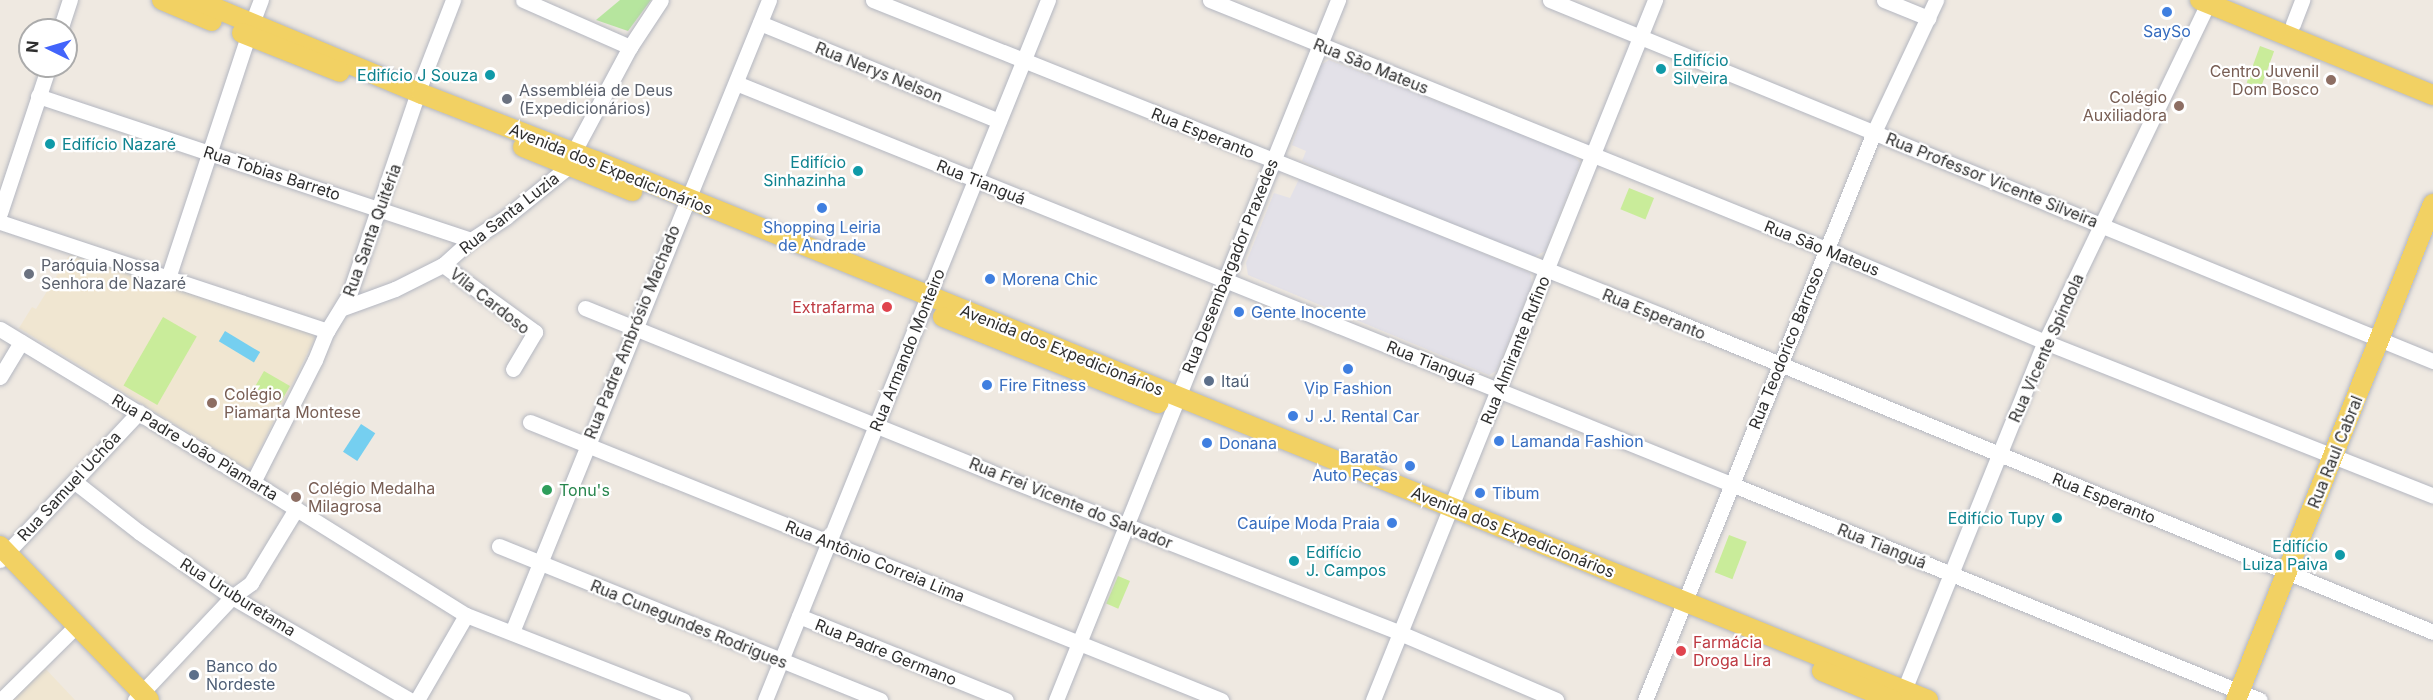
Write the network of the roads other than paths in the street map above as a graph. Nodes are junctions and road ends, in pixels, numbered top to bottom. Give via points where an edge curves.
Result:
1 (70, 0) edge
2 (162, 0) edge
3 (196, 0) edge
4 (261, 0) edge
5 (453, 0) edge
6 (523, 0) edge
7 (661, 0) edge
8 (769, 0) edge
9 (873, 0) edge
10 (1210, 0) edge
11 (1338, 0) edge
12 (1550, 0) edge
13 (1655, 0) edge
14 (1884, 0) edge
15 (1936, 0) edge
16 (2234, 0) edge
17 (2302, 0) edge
18 (1043, 1) edge
19 (2204, 2) edge
20 (64, 18) edge
21 (1928, 18) junction
22 (760, 23) junction
23 (2293, 24) junction
24 (250, 29) junction
25 (1640, 36) junction
26 (1319, 45) junction
27 (630, 47) junction
28 (1024, 61) junction
29 (44, 78) edge
30 (2433, 81) edge
31 (736, 83) junction
32 (38, 96) junction
33 (2433, 96) edge
34 (416, 98) junction
35 (999, 121) junction
36 (1874, 132) junction
37 (209, 153) junction
38 (1594, 155) junction
39 (570, 159) junction
40 (1271, 161) junction
41 (976, 180) junction
42 (2433, 204) edge
43 (684, 205) junction
44 (380, 208) junction
45 (0, 213) edge
46 (0, 222) edge
47 (2429, 224) edge
48 (2103, 225) junction
49 (471, 240) junction
50 (1826, 249) junction
51 (443, 265) junction
52 (1547, 272) junction
53 (168, 278) junction
54 (1225, 279) junction
55 (926, 304) junction
56 (343, 308) junction
57 (585, 308) dead end
58 (635, 328) junction
59 (0, 329) edge
60 (327, 331) junction
61 (2379, 340) junction
62 (21, 342) junction
63 (2045, 342) junction
64 (2433, 361) edge
65 (1780, 365) junction
66 (513, 369) dead end
67 (0, 377) edge
68 (1499, 391) junction
69 (1176, 403) junction
70 (139, 412) junction
71 (530, 422) dead end
72 (876, 425) junction
73 (586, 444) junction
74 (1999, 455) junction
75 (2335, 456) junction
76 (75, 482) junction
77 (253, 482) junction
78 (1731, 484) junction
79 (2433, 496) edge
80 (296, 509) junction
81 (1449, 514) junction
82 (1127, 526) junction
83 (829, 543) junction
84 (499, 546) dead end
85 (2, 553) edge
86 (540, 562) junction
87 (1950, 574) junction
88 (2287, 574) junction
89 (232, 597) junction
90 (1682, 607) junction
91 (466, 615) junction
92 (800, 616) junction
93 (76, 626) junction
94 (512, 632) junction
95 (2433, 632) edge
96 (1400, 633) junction
97 (1079, 642) junction
98 (781, 661) junction
99 (647, 693) edge
100 (2238, 696) edge
101 (1898, 697) edge
102 (142, 698) edge
103 (1, 700) edge
104 (410, 700) edge
105 (417, 700) edge
106 (683, 700) edge
107 (765, 700) edge
108 (880, 700) edge
109 (1006, 700) edge
110 (1056, 700) edge
111 (1221, 700) edge
112 (1373, 700) edge
113 (1556, 700) edge
114 (1645, 700) edge
115 (1928, 700) edge
116 (2260, 700) edge

1 - 20 street
2 - 24 main road, Avenida dos Expedicionários
3 - 24 main road, Avenida dos Expedicionários
4 - 24 street
5 - 34 street, Rua Santa Quitéria
6 - 27 street
7 - 27 street, Rua Santa Luzia
8 - 22 street, Rua Padre Ambrósio Machado
9 - 28 street, Rua Esperanto
10 - 26 street, Rua São Mateus
11 - 26 street, Rua Desembargador Praxedes
12 - 25 street, Rua Professor Vicente Silveira
13 - 25 street, Rua Almirante Rufino
14 - 21 street
15 - 21 street, Rua Teodorico Barroso
16 - 23 main road
17 - 23 street
18 - 28 street, Rua Armando Monteiro
19 - 33 main road
19 - 48 street, Rua Vicente Spíndola
21 - 36 street, Rua Teodorico Barroso
22 - 31 street, Rua Padre Ambrósio Machado
22 - 35 street, Rua Nerys Nelson
23 - 30 main road
24 - 34 main road, Avenida dos Expedicionários
24 - 37 street
25 - 36 street, Rua Professor Vicente Silveira
25 - 38 street, Rua Almirante Rufino
26 - 38 street, Rua São Mateus
26 - 40 street, Rua Desembargador Praxedes
27 - 39 street, Rua Santa Luzia
28 - 35 street, Rua Armando Monteiro
28 - 40 street, Rua Esperanto
29 - 32 street
31 - 41 street, Rua Tianguá
31 - 43 street, Rua Padre Ambrósio Machado
32 - 37 street, Rua Tobias Barreto
32 - 45 street
34 - 39 main road, Avenida dos Expedicionários
34 - 44 street, Rua Santa Quitéria
35 - 41 street, Rua Armando Monteiro
36 - 48 street, Rua Professor Vicente Silveira
36 - 50 street, Rua Teodorico Barroso
37 - 44 street, Rua Tobias Barreto
37 - 53 street
38 - 50 street, Rua São Mateus
38 - 52 street, Rua Almirante Rufino
39 - 43 main road, Avenida dos Expedicionários
39 - 49 street, Rua Santa Luzia via 538,193
40 - 52 street, Rua Esperanto
40 - 54 street, Rua Desembargador Praxedes
41 - 54 street, Rua Tianguá
41 - 55 street, Rua Armando Monteiro
42 - 47 main road, Rua Raul Cabral
43 - 55 main road, Avenida dos Expedicionários
43 - 58 street, Rua Padre Ambrósio Machado
44 - 49 street, Rua Tobias Barreto
44 - 56 street, Rua Santa Quitéria
46 - 53 street
47 - 61 main road, Rua Raul Cabral
48 - 61 street, Rua Professor Vicente Silveira
48 - 63 street, Rua Vicente Spíndola
49 - 51 street, Rua Santa Luzia
50 - 63 street, Rua São Mateus
50 - 65 street, Rua Teodorico Barroso
51 - 56 street, Rua Santa Luzia via 395,289
51 - 66 street, Vila Cardoso via 535,332
52 - 65 street, Rua Esperanto
52 - 68 street, Rua Almirante Rufino
53 - 60 street
54 - 68 street, Rua Tianguá
54 - 69 street, Rua Desembargador Praxedes
55 - 69 main road, Avenida dos Expedicionários
55 - 72 street, Rua Armando Monteiro
56 - 60 street, Rua Santa Quitéria
57 - 58 street, Rua Frei Vicente do Salvador
58 - 72 street, Rua Frei Vicente do Salvador
58 - 73 street, Rua Padre Ambrósio Machado
59 - 62 street, Rua Padre João Piamarta
60 - 77 street, Rua Santa Quitéria
61 - 64 street, Rua Professor Vicente Silveira
61 - 75 main road, Rua Raul Cabral
62 - 67 street
62 - 70 street, Rua Padre João Piamarta
63 - 74 street, Rua Vicente Spíndola
63 - 75 street, Rua São Mateus
65 - 74 street, Rua Esperanto
65 - 78 street, Rua Teodorico Barroso
68 - 78 street, Rua Tianguá
68 - 81 street, Rua Almirante Rufino
69 - 81 main road, Avenida dos Expedicionários
69 - 82 street, Rua Desembargador Praxedes
70 - 76 street, Rua Samuel Uchôa
70 - 77 street, Rua Padre João Piamarta
71 - 73 street, Rua Antônio Correia Lima
72 - 82 street, Rua Frei Vicente do Salvador
72 - 83 street, Rua Armando Monteiro
73 - 83 street, Rua Antônio Correia Lima
73 - 86 street, Rua Padre Ambrósio Machado
74 - 87 street, Rua Vicente Spíndola
74 - 88 street, Rua Esperanto
75 - 79 street, Rua São Mateus
75 - 88 main road, Rua Raul Cabral
76 - 85 street, Rua Samuel Uchôa
76 - 89 street, Rua Uruburetama
77 - 80 street, Rua Padre João Piamarta
78 - 87 street, Rua Tianguá
78 - 90 street, Rua Teodorico Barroso
80 - 89 street via 251,583
80 - 91 street, Rua Padre João Piamarta
81 - 90 main road, Avenida dos Expedicionários
81 - 96 street, Rua Almirante Rufino
82 - 96 street, Rua Frei Vicente do Salvador
82 - 97 street, Rua Desembargador Praxedes
83 - 92 street, Rua Armando Monteiro
83 - 97 street, Rua Antônio Correia Lima
84 - 86 street, Rua Cunegundes Rodrigues
85 - 93 main road
86 - 94 street, Rua Padre Ambrósio Machado
86 - 98 street, Rua Cunegundes Rodrigues
87 - 100 street, Rua Tianguá
87 - 101 street, Rua Vicente Spíndola
88 - 95 street, Rua Esperanto
88 - 100 main road, Rua Raul Cabral
89 - 102 street
89 - 104 street, Rua Uruburetama
90 - 101 main road, Avenida dos Expedicionários
90 - 114 street, Rua Teodorico Barroso
91 - 94 street, Rua Padre João Piamarta
91 - 105 street
92 - 98 street, Rua Armando Monteiro
92 - 109 street, Rua Padre Germano
93 - 102 main road
93 - 103 street
94 - 99 street, Rua Padre João Piamarta
96 - 112 street, Rua Almirante Rufino
96 - 113 street, Rua Frei Vicente do Salvador
97 - 110 street, Rua Desembargador Praxedes
97 - 111 street, Rua Antônio Correia Lima
98 - 107 street, Rua Armando Monteiro
98 - 108 street, Rua Cunegundes Rodrigues
99 - 106 street, Rua Padre João Piamarta
100 - 116 street, Rua Tianguá
101 - 115 main road, Avenida dos Expedicionários

